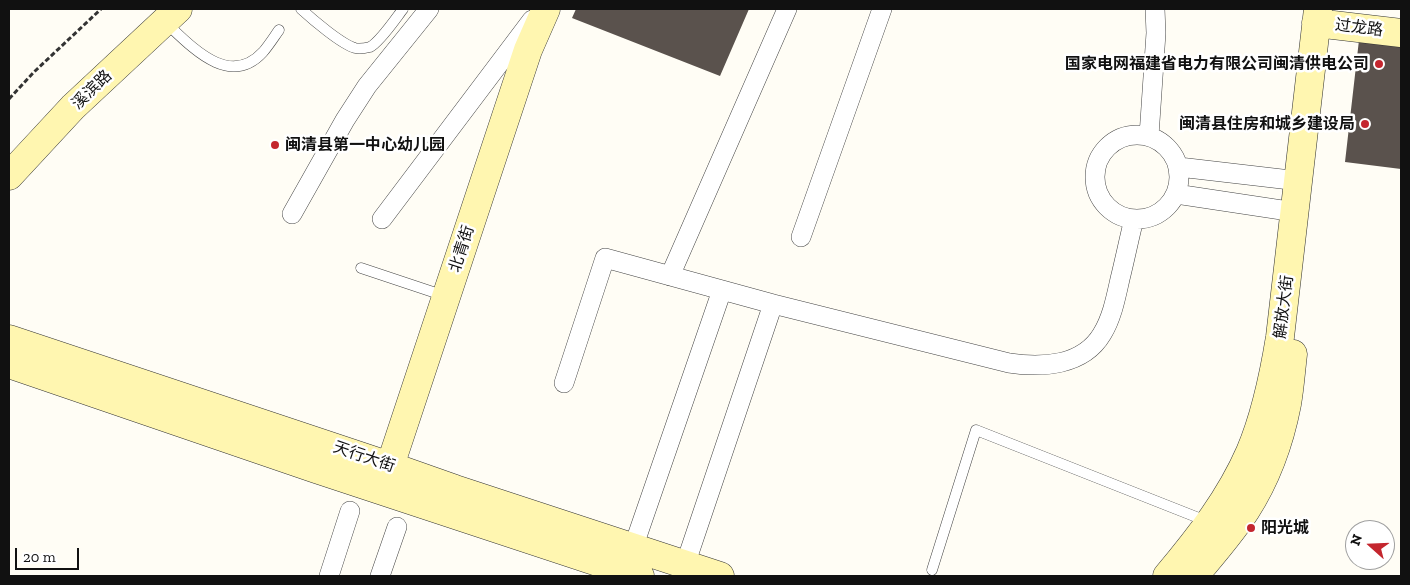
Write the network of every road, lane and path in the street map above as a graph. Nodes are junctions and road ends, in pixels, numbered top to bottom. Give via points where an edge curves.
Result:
1 (101, 9) edge
2 (302, 9) edge
3 (403, 9) edge
4 (429, 9) edge
5 (541, 9) edge
6 (546, 9) edge
7 (787, 9) edge
8 (882, 9) edge
9 (1155, 9) edge
10 (171, 15) edge
11 (1325, 17) edge
12 (279, 30) dead end
13 (1401, 33) edge
14 (9, 99) edge
15 (1150, 136) junction
16 (1179, 167) junction
17 (9, 176) edge
18 (1299, 181) junction
19 (1176, 194) junction
20 (1295, 212) junction
21 (292, 214) dead end
22 (382, 219) dead end
23 (1134, 219) junction
24 (801, 237) dead end
25 (361, 268) dead end
26 (670, 276) junction
27 (722, 290) junction
28 (447, 296) junction
29 (773, 304) junction
30 (9, 338) edge
31 (9, 364) edge
32 (564, 383) dead end
33 (386, 478) junction
34 (350, 512) dead end
35 (1210, 523) junction
36 (397, 527) dead end
37 (633, 548) junction
38 (685, 565) junction
39 (932, 570) dead end
40 (329, 576) edge
41 (380, 576) edge
42 (640, 576) edge
43 (720, 576) edge
44 (1167, 576) edge
45 (1194, 576) edge

1 - 14 path
2 - 3 lane via 354,48 370,47 376,43
4 - 21 street via 367,86
5 - 22 street
6 - 28 main road, 北青街 via 528,50
7 - 26 street
8 - 24 street
9 - 15 street
10 - 12 lane via 207,58 228,66 250,62
10 - 17 main road, 溪滨路 via 73,108
11 - 13 main road, 过龙路
11 - 18 main road, 解放大街
11 - 45 main road, 解放大街 via 1287,404 1280,433 1259,487 1232,530
15 - 16 street via 1165,144
15 - 23 street via 1127,136 1115,141 1105,150 1094,176 1103,204 1114,214
16 - 18 street
16 - 19 street
18 - 20 main road, 解放大街
19 - 20 street
19 - 23 street via 1168,207 1156,216
20 - 35 main road, 解放大街 via 1279,346 1258,429 1238,477
23 - 29 street via 1116,296 1102,335 1082,354 1056,364 1040,366 1009,362
25 - 28 lane
26 - 27 street
26 - 32 street via 605,258
27 - 29 street
27 - 37 street
28 - 33 main road, 北青街
29 - 38 street
30 - 33 main road, 天行大街
31 - 33 main road via 306,465
33 - 37 main road, 天行大街
33 - 42 main road
34 - 40 street
35 - 39 lane via 976,430
35 - 44 main road, 解放大街
36 - 41 street
37 - 38 main road, 天行大街
38 - 43 main road, 天行大街

